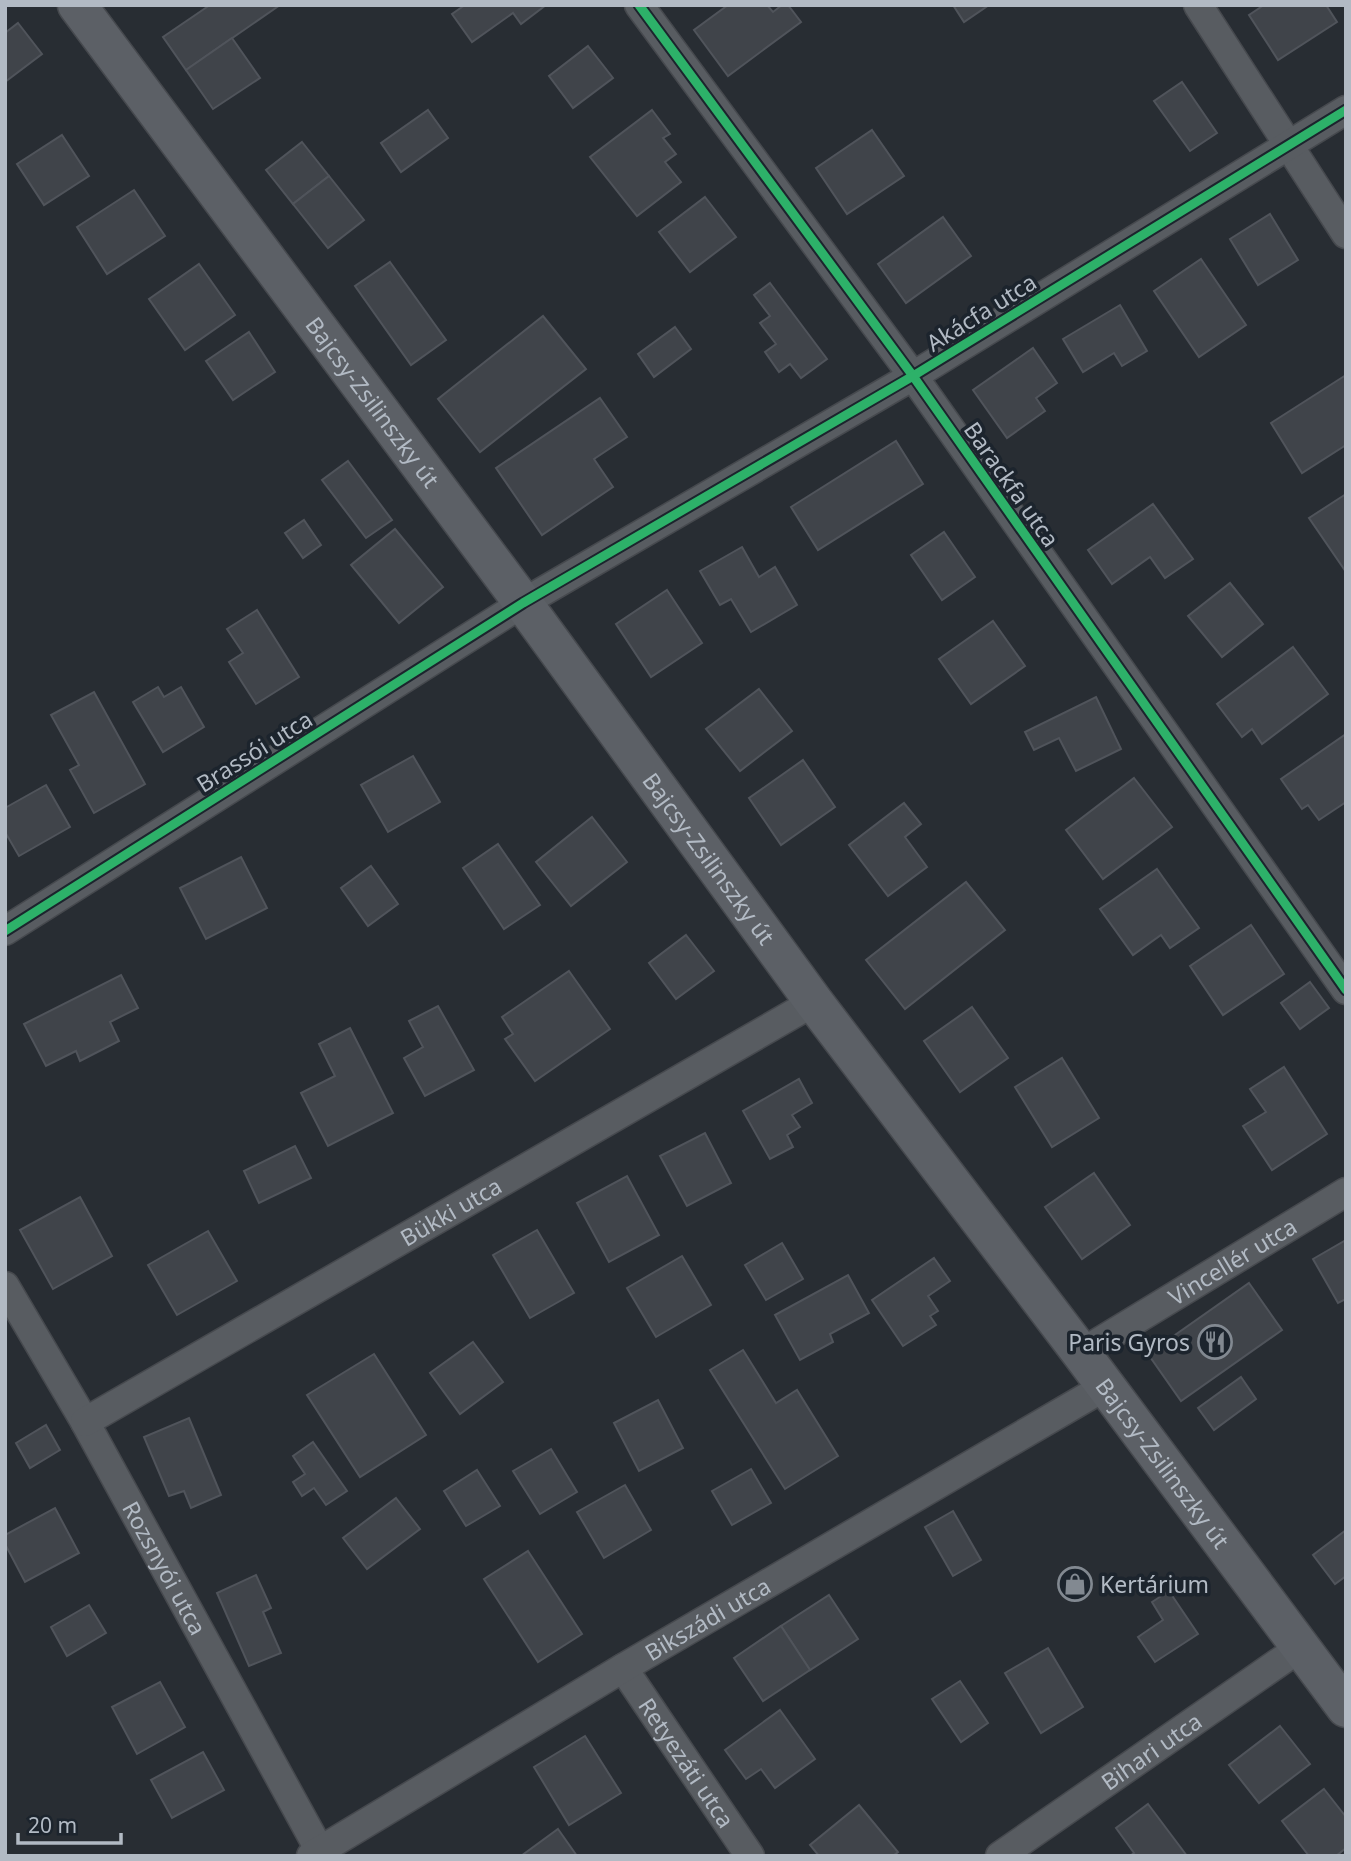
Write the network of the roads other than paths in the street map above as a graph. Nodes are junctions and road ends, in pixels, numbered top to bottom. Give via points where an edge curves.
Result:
1 (77, 5) edge
2 (639, 5) edge
3 (1198, 5) edge
4 (1346, 110) edge
5 (1289, 145) junction
6 (1346, 234) edge
7 (913, 376) junction
8 (523, 603) junction
9 (5, 931) edge
10 (1346, 990) edge
11 (814, 1002) junction
12 (1346, 1192) edge
13 (5, 1286) edge
14 (1081, 1353) junction
15 (1106, 1386) junction
16 (85, 1422) junction
17 (1301, 1647) junction
18 (623, 1668) junction
19 (1346, 1708) edge
20 (316, 1853) edge
21 (751, 1856) edge
22 (1000, 1856) edge

1 - 8 main road, Bajcsy-Zsilinszky út
2 - 7 street, Barackfa utca
3 - 5 street
4 - 5 street, Akácfa utca
5 - 6 street
5 - 7 street, Akácfa utca
7 - 8 street, Akácfa utca
7 - 10 street, Barackfa utca
8 - 9 street, Brassói utca
8 - 11 main road, Bajcsy-Zsilinszky út
11 - 14 main road, Bajcsy-Zsilinszky út
11 - 16 street, Bükki utca
12 - 14 street, Vincellér utca
13 - 16 street, Rozsnyói utca
14 - 15 main road, Bajcsy-Zsilinszky út
15 - 17 main road, Bajcsy-Zsilinszky út
15 - 18 street, Bikszádi utca
16 - 20 street, Rozsnyói utca
17 - 19 main road, Bajcsy-Zsilinszky út
17 - 22 street, Bihari utca
18 - 20 street, Bikszádi utca
18 - 21 street, Retyezáti utca

